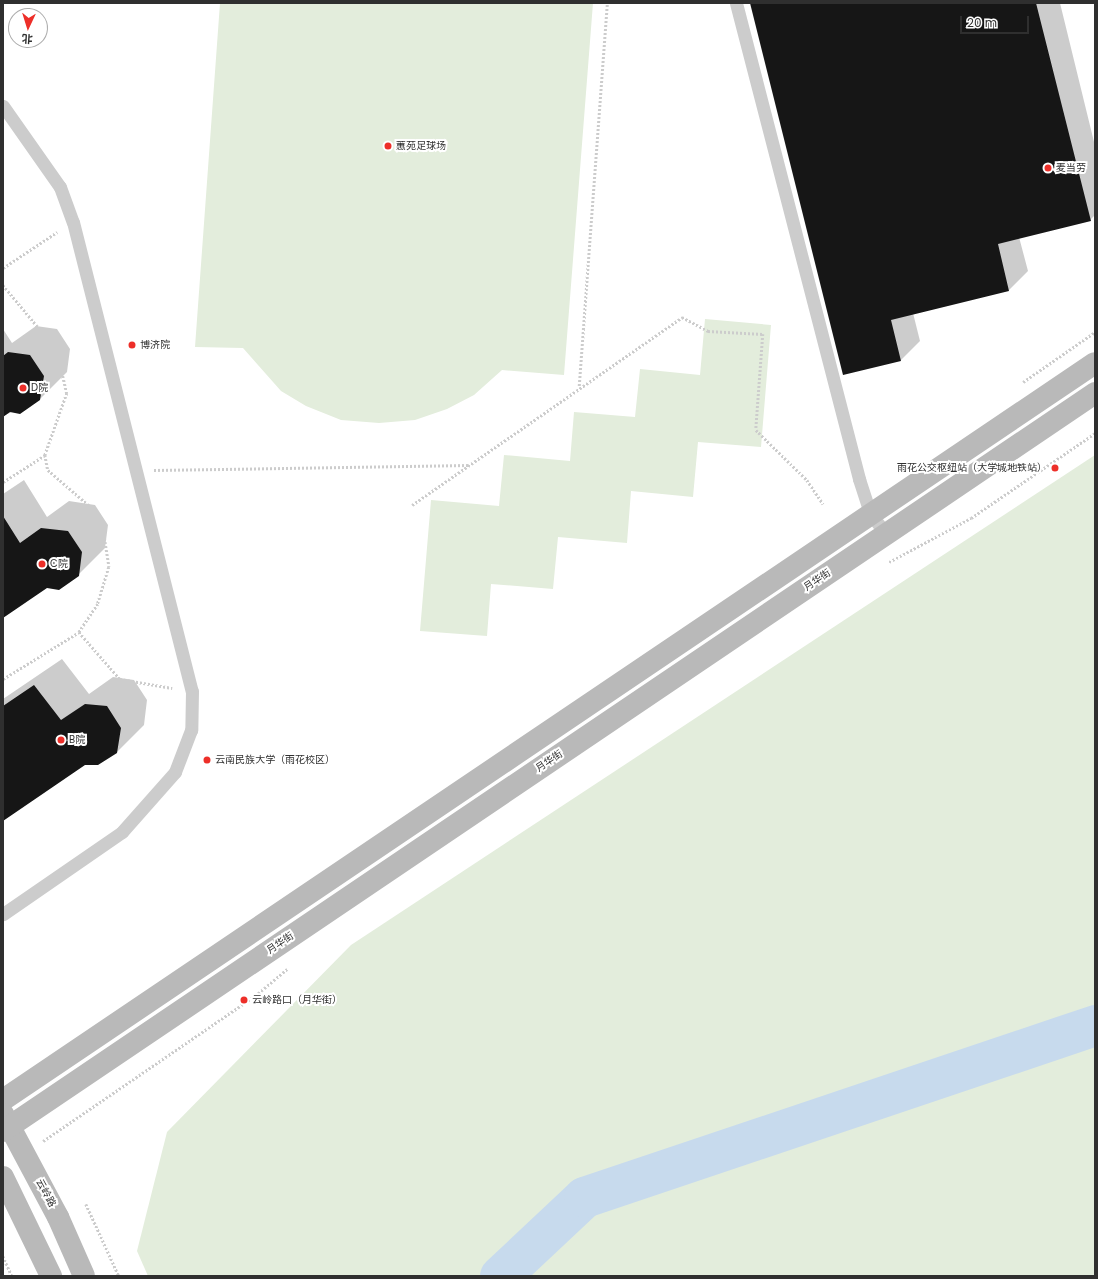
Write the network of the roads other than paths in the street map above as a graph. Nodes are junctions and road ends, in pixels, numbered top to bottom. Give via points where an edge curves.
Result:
1 (736, 3) edge
2 (3, 106) edge
3 (1095, 363) edge
4 (1095, 393) edge
5 (870, 513) junction
6 (886, 534) junction
7 (3, 914) edge
8 (3, 1100) edge
9 (6, 1123) edge
10 (3, 1177) edge
11 (51, 1276) edge
12 (84, 1276) edge

1 - 5 lane
2 - 7 lane via 60,188 73,222 192,691 192,730 175,772 122,832
3 - 5 street
4 - 6 street, 月华街
5 - 6 lane
5 - 8 street
6 - 9 street, 月华街
9 - 12 street, 云岭路
10 - 11 street

